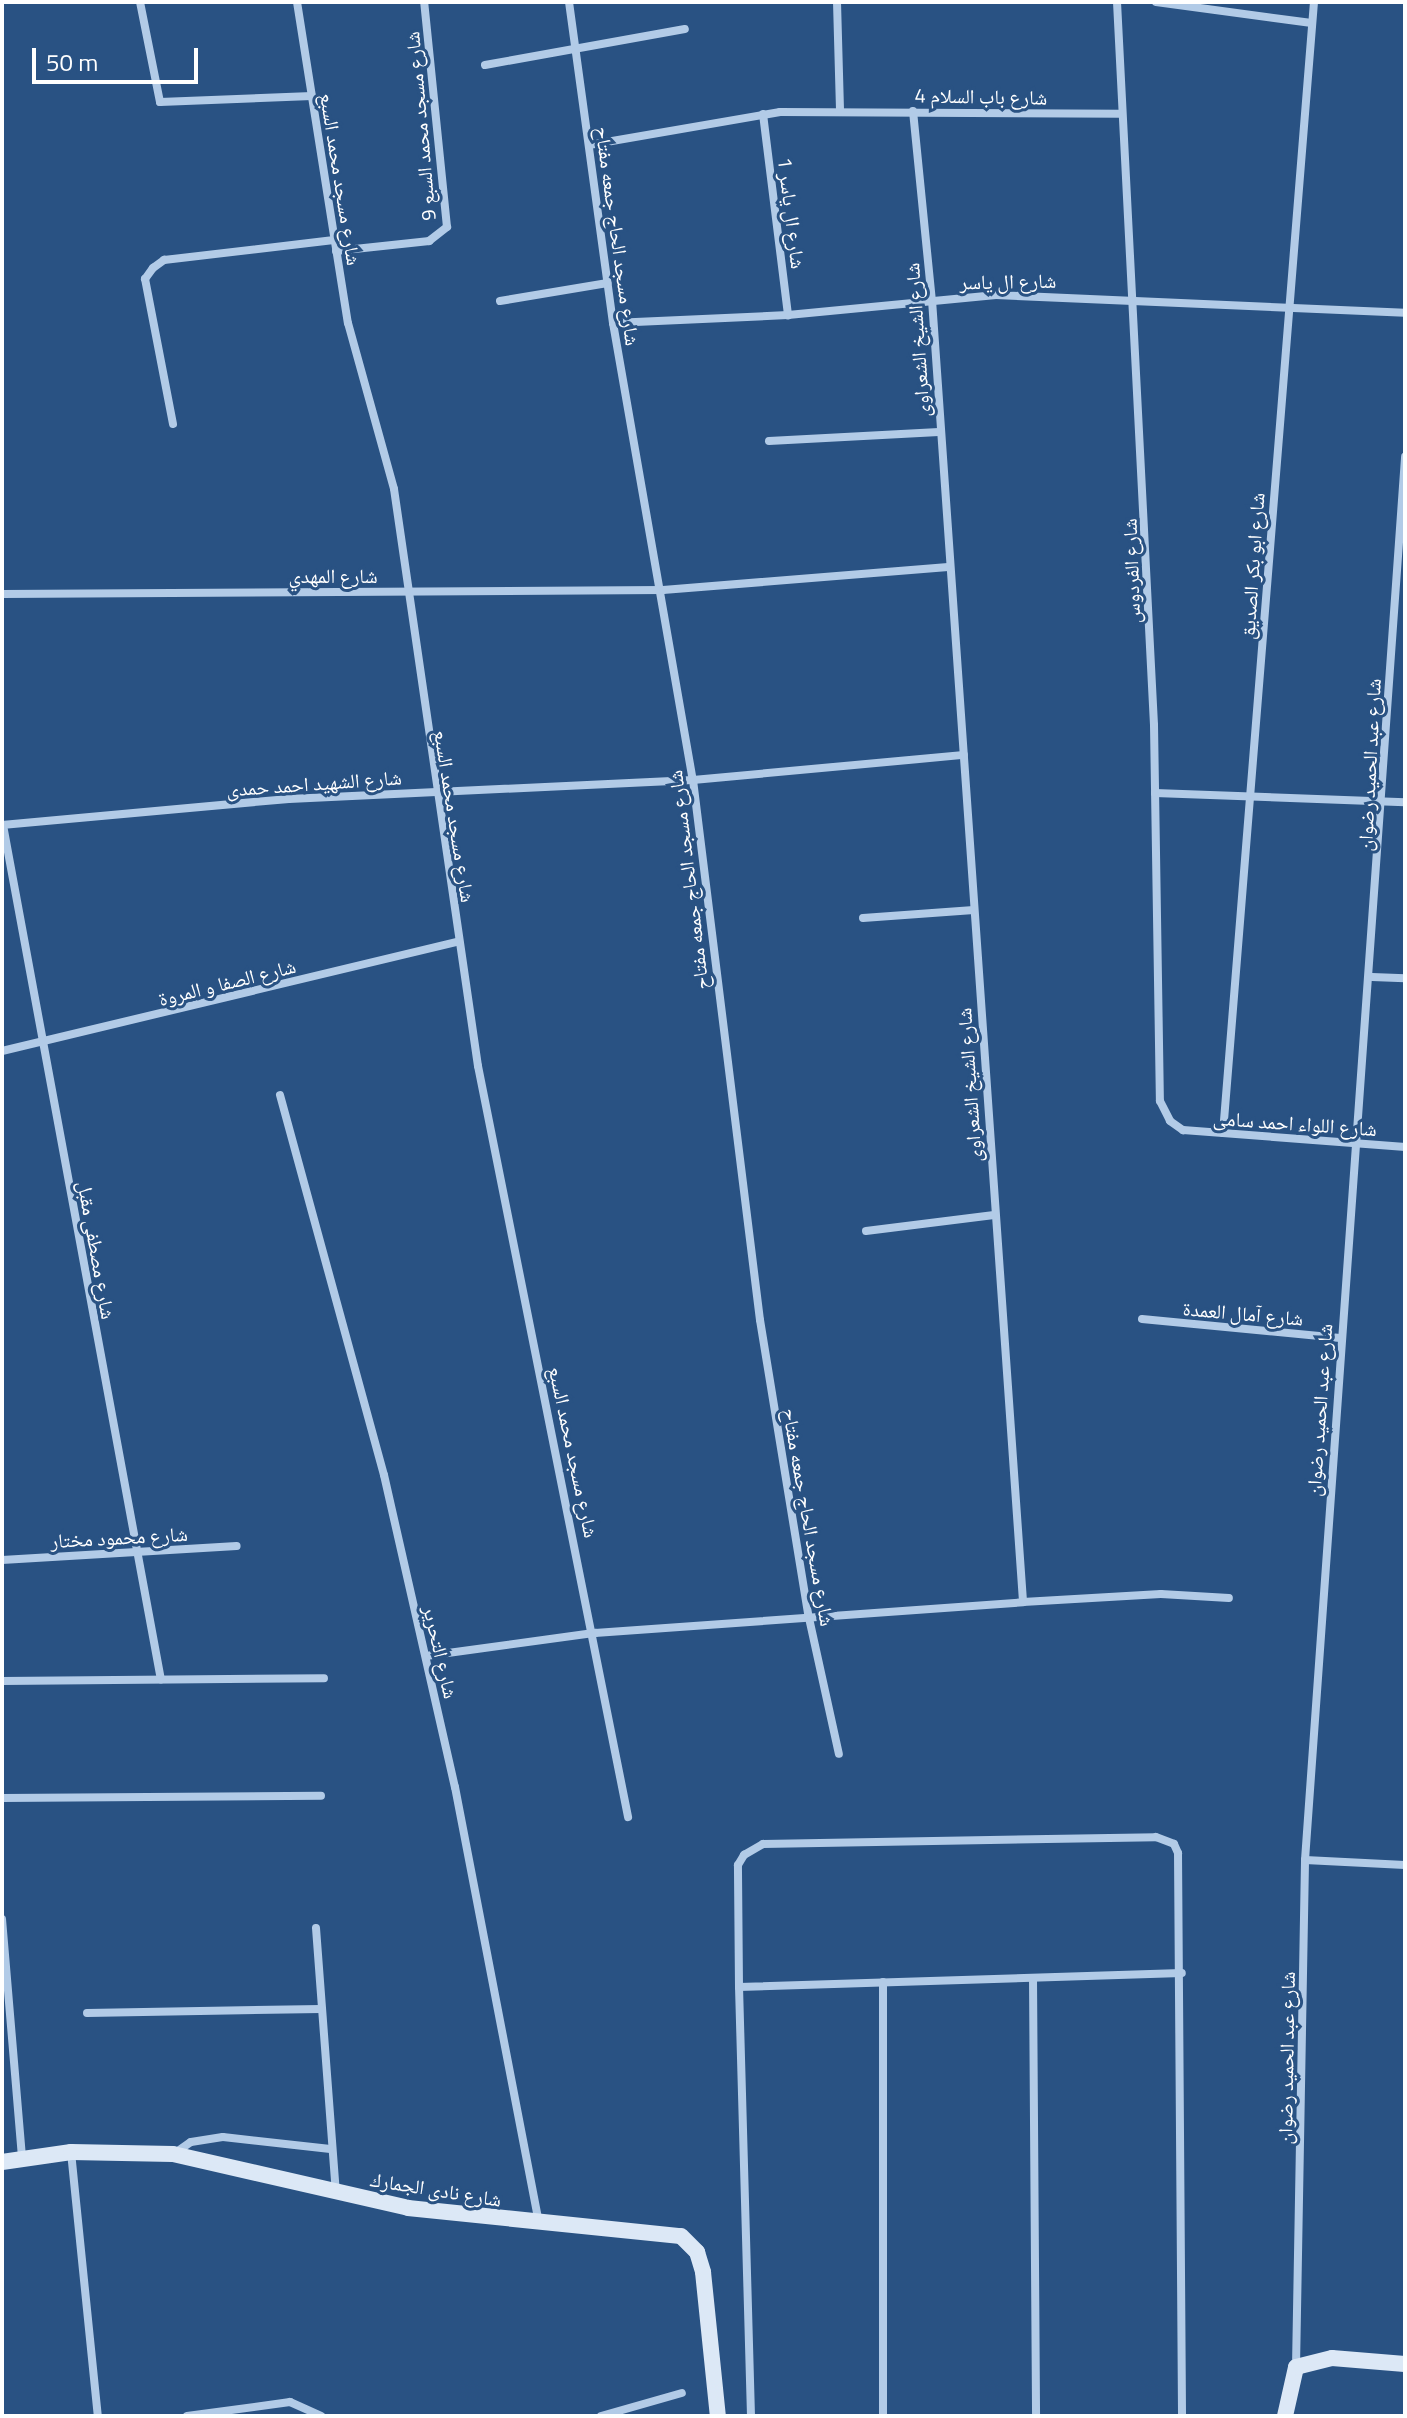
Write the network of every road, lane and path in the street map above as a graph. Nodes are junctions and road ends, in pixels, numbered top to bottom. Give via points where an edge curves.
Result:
1 (140, 2) edge
2 (297, 2) edge
3 (424, 2) edge
4 (569, 2) edge
5 (837, 2) edge
6 (1117, 2) edge
7 (1156, 2) edge
8 (1314, 2) edge
9 (1312, 23) junction
10 (685, 29) dead end
11 (575, 48) junction
12 (485, 65) dead end
13 (312, 96) junction
14 (840, 111) junction
15 (913, 111) junction
16 (763, 114) junction
17 (1121, 114) junction
18 (589, 145) junction
19 (334, 240) junction
20 (336, 251) junction
21 (607, 283) junction
22 (1133, 298) junction
23 (932, 300) junction
24 (500, 301) dead end
25 (1288, 309) junction
26 (1405, 313) edge
27 (788, 315) junction
28 (613, 323) junction
29 (173, 424) dead end
30 (939, 432) junction
31 (769, 441) dead end
32 (1405, 457) edge
33 (948, 567) junction
34 (663, 590) junction
35 (405, 592) junction
36 (2, 594) edge
37 (964, 755) junction
38 (693, 780) junction
39 (435, 791) junction
40 (1155, 793) junction
41 (1251, 793) junction
42 (1384, 800) junction
43 (1405, 802) edge
44 (3, 825) edge
45 (974, 910) junction
46 (863, 918) dead end
47 (459, 941) junction
48 (1372, 977) junction
49 (1405, 978) edge
50 (43, 1044) junction
51 (2, 1051) edge
52 (280, 1095) dead end
53 (1183, 1130) joint
54 (1223, 1133) junction
55 (1357, 1143) junction
56 (1405, 1147) edge
57 (994, 1215) junction
58 (866, 1231) dead end
59 (1142, 1319) dead end
60 (1340, 1338) junction
61 (237, 1546) dead end
62 (136, 1552) junction
63 (2, 1560) edge
64 (1229, 1598) dead end
65 (1023, 1602) junction
66 (809, 1618) junction
67 (595, 1633) junction
68 (426, 1656) junction
69 (324, 1678) dead end
70 (161, 1680) junction
71 (2, 1681) edge
72 (839, 1754) dead end
73 (321, 1796) dead end
74 (2, 1798) edge
75 (628, 1817) dead end
76 (1305, 1860) junction
77 (1405, 1865) edge
78 (2, 1919) edge
79 (316, 1928) dead end
80 (1182, 1973) junction
81 (1033, 1978) junction
82 (883, 1982) junction
83 (739, 1987) junction
84 (321, 2009) junction
85 (87, 2013) dead end
86 (330, 2149) junction
87 (71, 2152) junction
88 (173, 2154) junction
89 (22, 2158) junction
90 (2, 2162) edge
91 (336, 2193) junction
92 (539, 2224) junction
93 (1405, 2364) edge
94 (1296, 2367) junction
95 (682, 2393) dead end
96 (319, 2415) edge
97 (98, 2416) edge
98 (187, 2416) edge
99 (601, 2416) edge
100 (718, 2416) edge
101 (751, 2416) edge
102 (883, 2416) edge
103 (1036, 2416) edge
104 (1182, 2416) edge
105 (1285, 2416) edge

1 - 13 street via 160,102
2 - 13 street, شارع مسجد محمد السبع
3 - 20 street, شارع مسجد محمد السبع 9 via 447,227 429,241
4 - 11 street, شارع مسجد الحاج جمعه مفتاح
5 - 14 street
6 - 17 street, شارع الفردوس
7 - 9 street
8 - 9 street, شارع ابو بكر الصديق
9 - 25 street, شارع ابو بكر الصديق
10 - 11 street
11 - 12 street
11 - 18 street, شارع مسجد الحاج جمعه مفتاح
13 - 19 street, شارع مسجد محمد السبع
14 - 15 street, شارع باب السلام 4
14 - 16 street, شارع باب السلام 4
15 - 17 street, شارع باب السلام 4
15 - 23 street, شارع الشيخ الشعراوى
16 - 18 street, شارع باب السلام 4
16 - 27 street, شارع ال ياسر 1
17 - 22 street, شارع الفردوس
18 - 21 street, شارع مسجد الحاج جمعه مفتاح
19 - 20 street, شارع مسجد محمد السبع
19 - 29 street via 164,260 153,268 145,279
20 - 35 street, شارع مسجد محمد السبع via 348,323 394,489
21 - 24 street
21 - 28 street, شارع مسجد الحاج جمعه مفتاح
22 - 23 street, شارع ال ياسر via 996,295
22 - 25 street, شارع ال ياسر
22 - 40 street, شارع الفردوس
23 - 27 street, شارع ال ياسر
23 - 30 street, شارع الشيخ الشعراوى
25 - 26 street, شارع ال ياسر
25 - 41 street, شارع ابو بكر الصديق
27 - 28 street, شارع ال ياسر
28 - 34 street, شارع مسجد الحاج جمعه مفتاح
30 - 31 street
30 - 33 street, شارع الشيخ الشعراوى
32 - 42 street, شارع عبد الحميد رضوان
33 - 34 street
33 - 37 street, شارع الشيخ الشعراوى
34 - 35 street, شارع المهدي
34 - 38 street, شارع مسجد الحاج جمعه مفتاح
35 - 36 street, شارع المهدي
35 - 39 street, شارع مسجد محمد السبع
37 - 38 street, شارع الشهيد احمد حمدى
37 - 45 street, شارع الشيخ الشعراوى
38 - 39 street, شارع الشهيد احمد حمدى
38 - 66 street, شارع مسجد الحاج جمعه مفتاح via 747,1230
39 - 44 street, شارع الشهيد احمد حمدى
39 - 47 street, شارع مسجد محمد السبع
40 - 41 street
40 - 53 street, شارع الفردوس via 1160,1101 1170,1121
41 - 42 street
41 - 54 street, شارع ابو بكر الصديق
42 - 43 street
42 - 48 street, شارع عبد الحميد رضوان
44 - 50 street, شارع مصطفى مقبل
45 - 46 street
45 - 57 street, شارع الشيخ الشعراوى
47 - 50 street, شارع الصفا و المروة
47 - 67 street, شارع مسجد محمد السبع via 478,1066
48 - 49 street
48 - 55 street, شارع عبد الحميد رضوان
50 - 51 street, شارع الصفا و المروة
50 - 62 street, شارع مصطفى مقبل
52 - 68 street, شارع التحرير via 384,1475
53 - 54 street, شارع اللواء احمد سامى
54 - 55 street, شارع اللواء احمد سامى
55 - 56 street, شارع اللواء احمد سامى
55 - 60 street, شارع عبد الحميد رضوان
57 - 58 street
57 - 65 street, شارع الشيخ الشعراوى
59 - 60 street, شارع آمال العمدة
60 - 76 street, شارع عبد الحميد رضوان
61 - 62 street, شارع محمود مختار
62 - 63 street, شارع محمود مختار
62 - 70 street, شارع مصطفى مقبل
64 - 65 street via 1161,1594
65 - 66 street
66 - 67 street
66 - 72 street, شارع مسجد الحاج جمعه مفتاح
67 - 68 street
67 - 75 street, شارع مسجد محمد السبع
68 - 92 street, شارع التحرير
69 - 70 street
70 - 71 street
73 - 74 street
76 - 77 street
76 - 94 street, شارع عبد الحميد رضوان
78 - 89 street
79 - 84 street
80 - 81 street
80 - 83 street via 1178,1853 1166,1838 763,1844 752,1847 738,1865
80 - 104 street
81 - 82 street
81 - 103 street
82 - 83 street
82 - 102 street
83 - 101 street
84 - 85 street
84 - 86 street
86 - 88 street via 205,2137
86 - 91 street
87 - 88 street, شارع نادى الجمارك
87 - 89 street, شارع نادى الجمارك
87 - 97 street
88 - 91 street, شارع نادى الجمارك
89 - 90 street, شارع نادى الجمارك
91 - 92 street, شارع نادى الجمارك
92 - 100 street, شارع نادى الجمارك via 658,2231 681,2236 697,2252
93 - 94 street via 1332,2358
94 - 105 street
95 - 99 street
96 - 98 street via 290,2402

